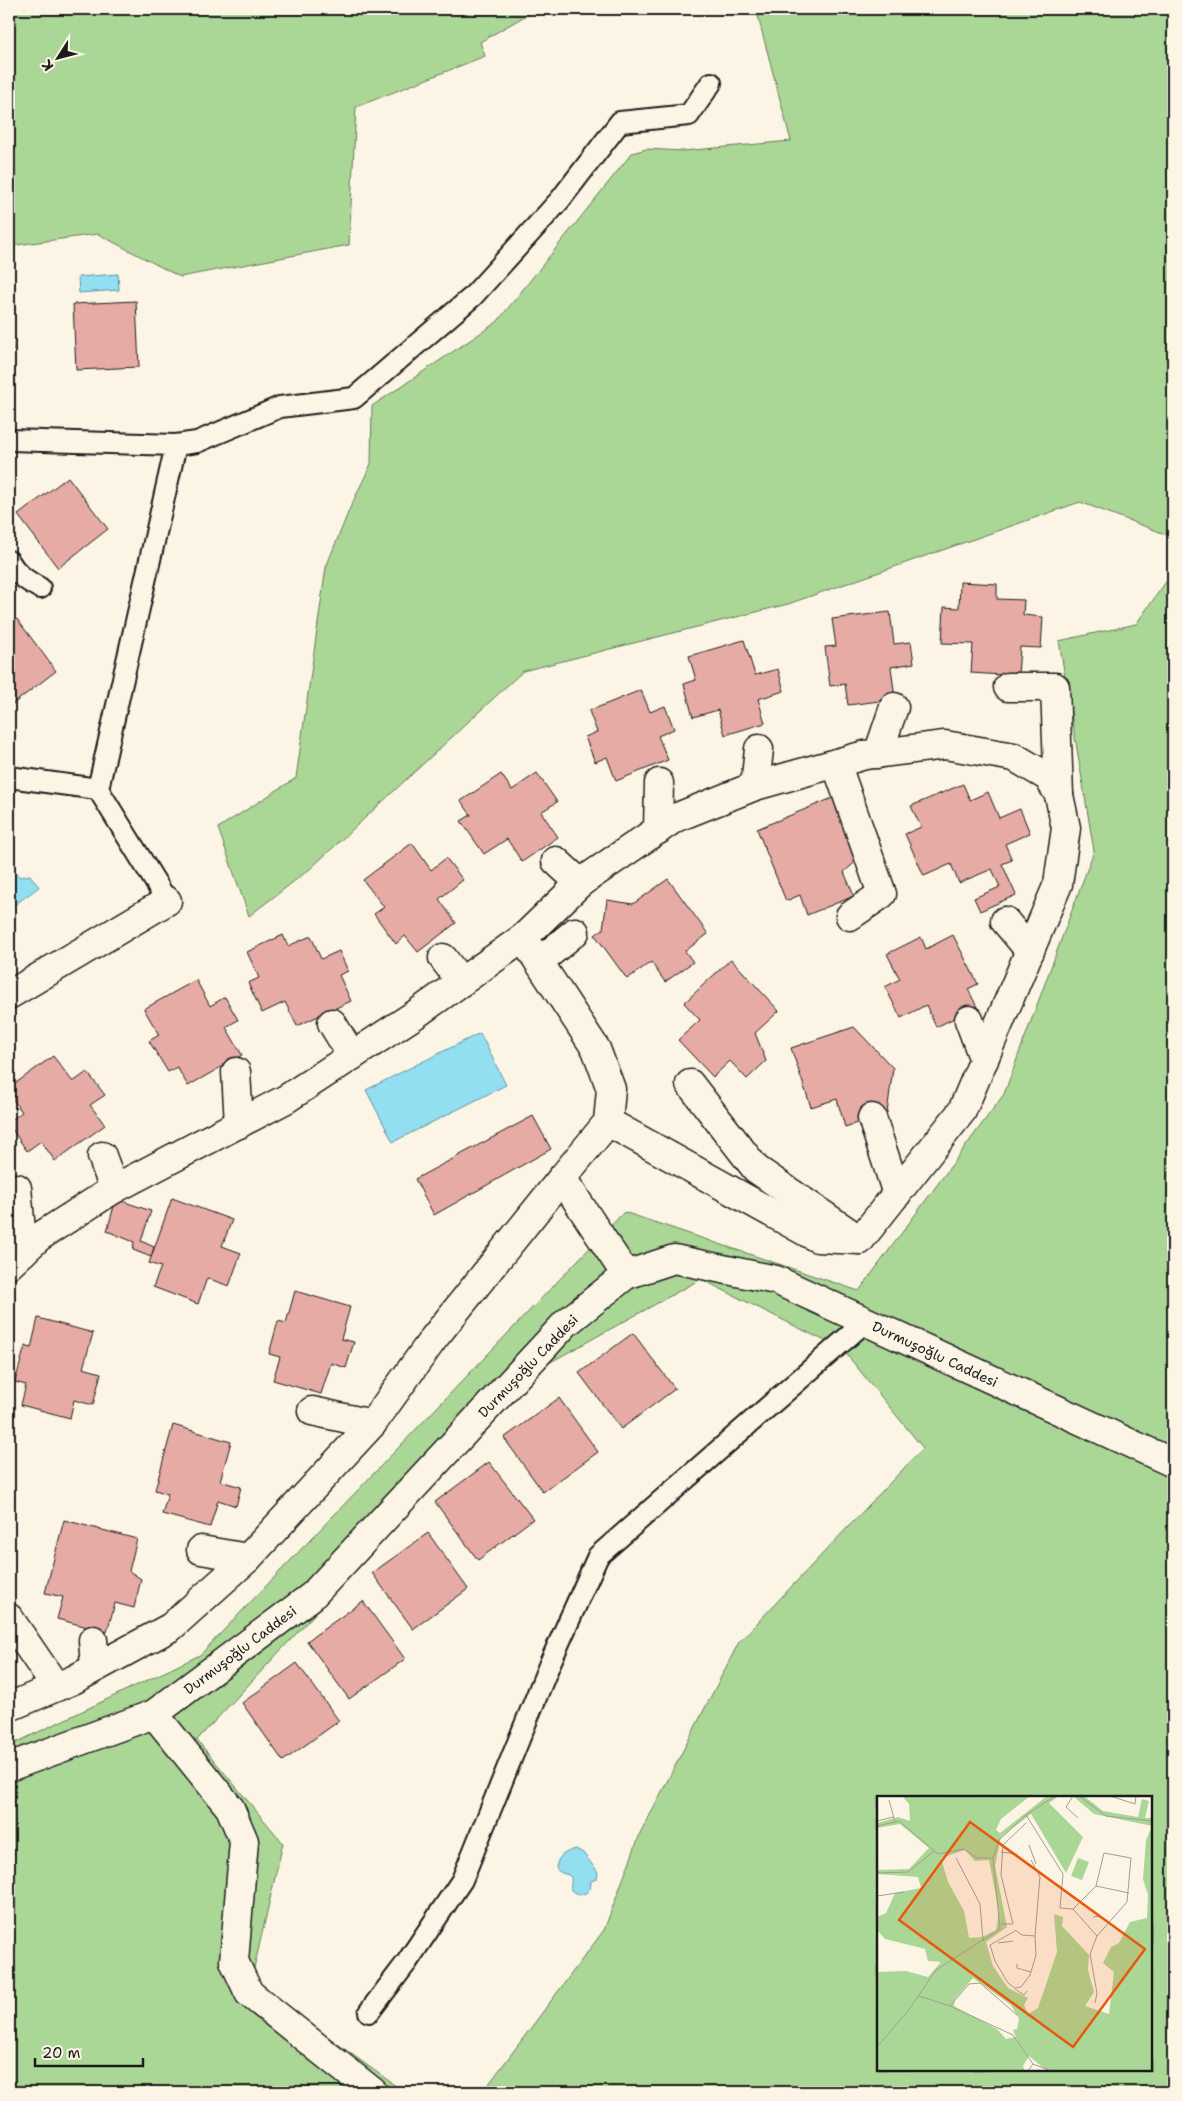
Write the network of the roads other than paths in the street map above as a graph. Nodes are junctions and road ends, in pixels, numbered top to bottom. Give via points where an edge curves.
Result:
1 (711, 83) dead end
2 (9, 440) edge
3 (176, 445) junction
4 (9, 561) edge
5 (40, 588) dead end
6 (1008, 687) dead end
7 (894, 707) dead end
8 (759, 749) dead end
9 (878, 754) junction
10 (836, 764) junction
11 (9, 777) edge
12 (659, 783) dead end
13 (755, 786) junction
14 (98, 789) junction
15 (1059, 795) junction
16 (658, 830) junction
17 (556, 861) dead end
18 (580, 883) junction
19 (167, 901) joint
20 (850, 916) dead end
21 (1006, 921) dead end
22 (575, 932) dead end
23 (523, 938) junction
24 (1030, 951) junction
25 (443, 958) dead end
26 (539, 962) junction
27 (461, 982) junction
28 (9, 996) edge
29 (969, 1020) dead end
30 (332, 1023) dead end
31 (352, 1056) junction
32 (984, 1060) junction
33 (236, 1072) dead end
34 (690, 1084) dead end
35 (872, 1118) dead end
36 (608, 1122) junction
37 (239, 1124) junction
38 (102, 1156) dead end
39 (562, 1178) junction
40 (17, 1188) dead end
41 (125, 1194) junction
42 (896, 1194) junction
43 (860, 1240) junction
44 (16, 1258) edge
45 (626, 1275) junction
46 (865, 1322) junction
47 (312, 1411) dead end
48 (372, 1424) junction
49 (1173, 1464) edge
50 (201, 1550) dead end
51 (248, 1558) junction
52 (9, 1618) edge
53 (94, 1640) dead end
54 (95, 1667) junction
55 (56, 1687) junction
56 (9, 1707) edge
57 (154, 1714) junction
58 (9, 1767) edge
59 (370, 2012) dead end
60 (373, 2092) edge

1 - 3 lane via 689,115 620,122 560,200 472,297 354,398 280,407 198,442
2 - 3 lane
3 - 14 lane
4 - 5 lane via 17,573
6 - 15 street via 1055,687
7 - 9 street
8 - 13 street
9 - 10 street
9 - 15 street via 945,745 1014,757 1048,777
10 - 13 street
10 - 20 street via 882,894
11 - 14 lane
12 - 16 street
13 - 16 street via 675,818
14 - 19 lane
15 - 24 street via 1066,828 1058,884
16 - 18 street
17 - 18 street
18 - 23 street
19 - 28 street
21 - 24 street
22 - 26 street
23 - 26 street
23 - 27 street
24 - 32 street
25 - 27 street
26 - 36 street via 596,1049 610,1089
27 - 31 street
29 - 32 street
30 - 31 street
31 - 37 street via 286,1100
32 - 42 street via 962,1111
33 - 37 street
34 - 43 street via 756,1169
35 - 42 street
36 - 39 street
36 - 43 street via 817,1238
37 - 41 street via 156,1167
38 - 41 street
39 - 45 street
39 - 48 street via 434,1338
40 - 44 street
41 - 44 street via 39,1236
42 - 43 street
45 - 46 street, Durmuşoğlu Caddesi via 674,1259 776,1280
45 - 57 street, Durmuşoğlu Caddesi via 566,1323 312,1596
46 - 49 street, Durmuşoğlu Caddesi
46 - 59 lane via 598,1556 550,1663 462,1880
47 - 48 street
48 - 51 street
50 - 51 street
51 - 54 street via 171,1627
52 - 55 street
53 - 54 street
54 - 55 street
55 - 56 street
57 - 58 street, Durmuşoğlu Caddesi
57 - 60 street via 230,1808 244,1841 234,1961 249,1993

